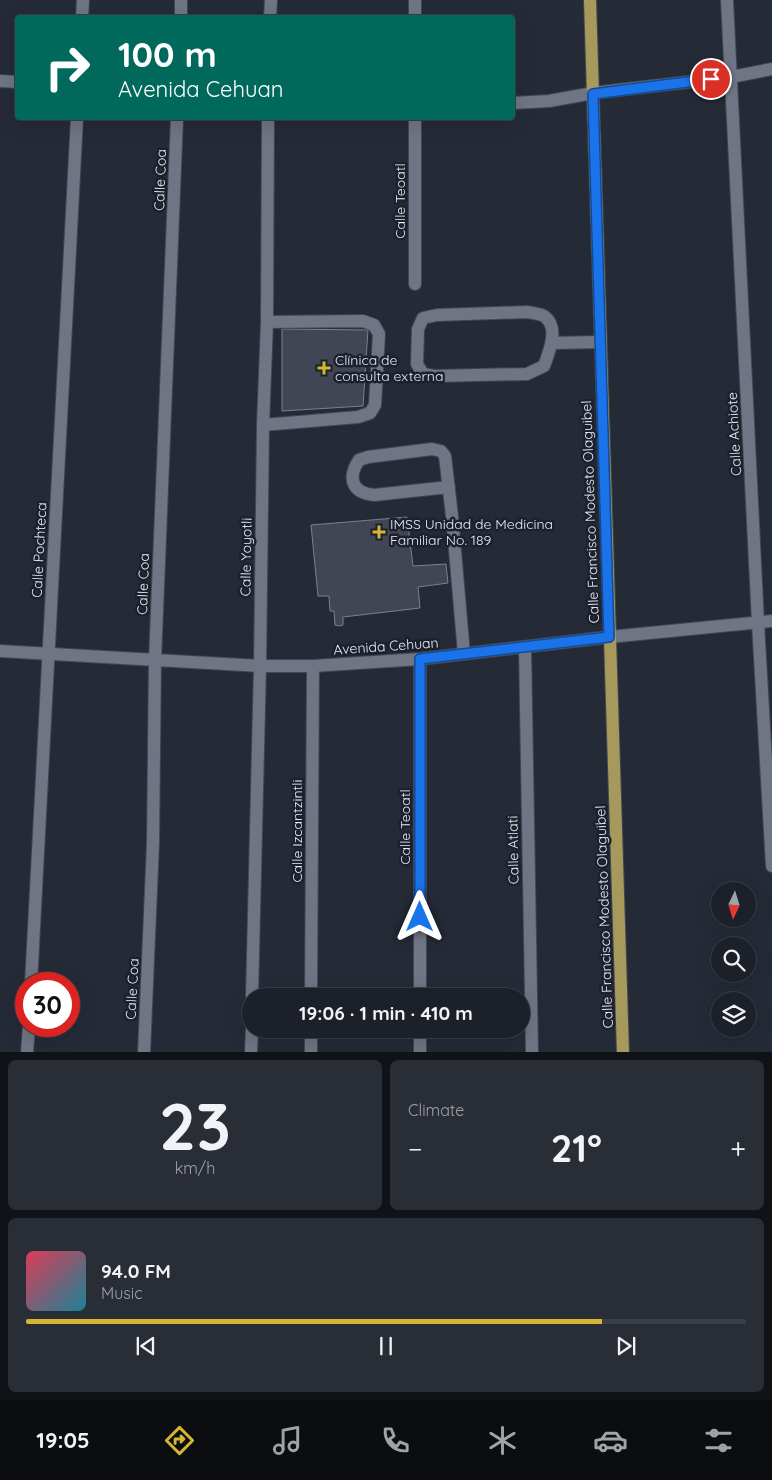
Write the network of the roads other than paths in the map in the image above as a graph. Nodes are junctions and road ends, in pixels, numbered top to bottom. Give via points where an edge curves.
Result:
1 (83, 0) edge
2 (181, 0) edge
3 (271, 0) edge
4 (415, 0) edge
5 (590, 0) edge
6 (727, 0) edge
7 (82, 15) edge
8 (181, 15) edge
9 (270, 15) edge
10 (415, 15) edge
11 (772, 69) edge
12 (731, 76) junction
13 (0, 81) edge
14 (15, 82) edge
15 (593, 94) junction
16 (515, 103) edge
17 (77, 120) edge
18 (178, 120) edge
19 (268, 120) edge
20 (415, 120) edge
21 (415, 284) dead end
22 (267, 322) junction
23 (600, 342) junction
24 (552, 343) junction
25 (263, 425) junction
26 (449, 487) junction
27 (772, 621) edge
28 (758, 623) junction
29 (609, 637) junction
30 (525, 647) junction
31 (0, 651) edge
32 (49, 653) junction
33 (464, 654) junction
34 (420, 659) junction
35 (155, 660) junction
36 (260, 666) junction
37 (313, 666) junction
38 (772, 866) edge
39 (32, 972) edge
40 (252, 988) edge
41 (311, 988) edge
42 (420, 988) edge
43 (28, 1037) edge
44 (252, 1038) edge
45 (311, 1038) edge
46 (420, 1038) edge
47 (27, 1052) edge
48 (144, 1052) edge
49 (251, 1052) edge
50 (311, 1052) edge
51 (420, 1052) edge
52 (532, 1052) edge
53 (623, 1052) edge

1 - 7 street
2 - 8 street
3 - 9 street
4 - 10 street
5 - 15 main road, Calle Francisco Modesto Olaguibel
6 - 12 street, Calle Achiote
11 - 12 street
12 - 15 street
12 - 28 street, Calle Achiote
13 - 14 street
15 - 16 street
15 - 23 main road, Calle Francisco Modesto Olaguibel
17 - 32 street, Calle Pochteca
18 - 35 street, Calle Coa
19 - 22 street, Calle Yoyotli
20 - 21 street, Calle Teoatl
22 - 25 street, Calle Yoyotli
22 - 25 street via 363,321 374,325 378,334 375,405 370,413 358,417
23 - 24 street
23 - 29 main road, Calle Francisco Modesto Olaguibel
24 - 24 street via 551,326 543,316 528,312 437,315 423,318 418,329 417,364 423,374 434,376 527,374 544,366
25 - 36 street, Calle Yoyotli
26 - 26 street via 445,456 441,451 432,449 359,460 352,476 358,492 363,494
26 - 33 street
27 - 28 street, Avenida Cehuan
28 - 29 street, Avenida Cehuan
28 - 38 street, Calle Achiote
29 - 30 street, Avenida Cehuan
29 - 53 main road, Calle Francisco Modesto Olaguibel
30 - 33 street, Avenida Cehuan
30 - 52 street, Calle Atlati
31 - 32 street, Avenida Cehuan
32 - 35 street, Avenida Cehuan
32 - 39 street, Calle Pochteca
33 - 34 street, Avenida Cehuan
34 - 37 street, Avenida Cehuan
34 - 42 street, Calle Teoatl
35 - 36 street, Avenida Cehuan
35 - 48 street, Calle Coa via 153,842
36 - 37 street, Avenida Cehuan
36 - 40 street, Calle Yoyotli
37 - 41 street, Calle Izcantzintli
43 - 47 street
44 - 49 street
45 - 50 street
46 - 51 street

